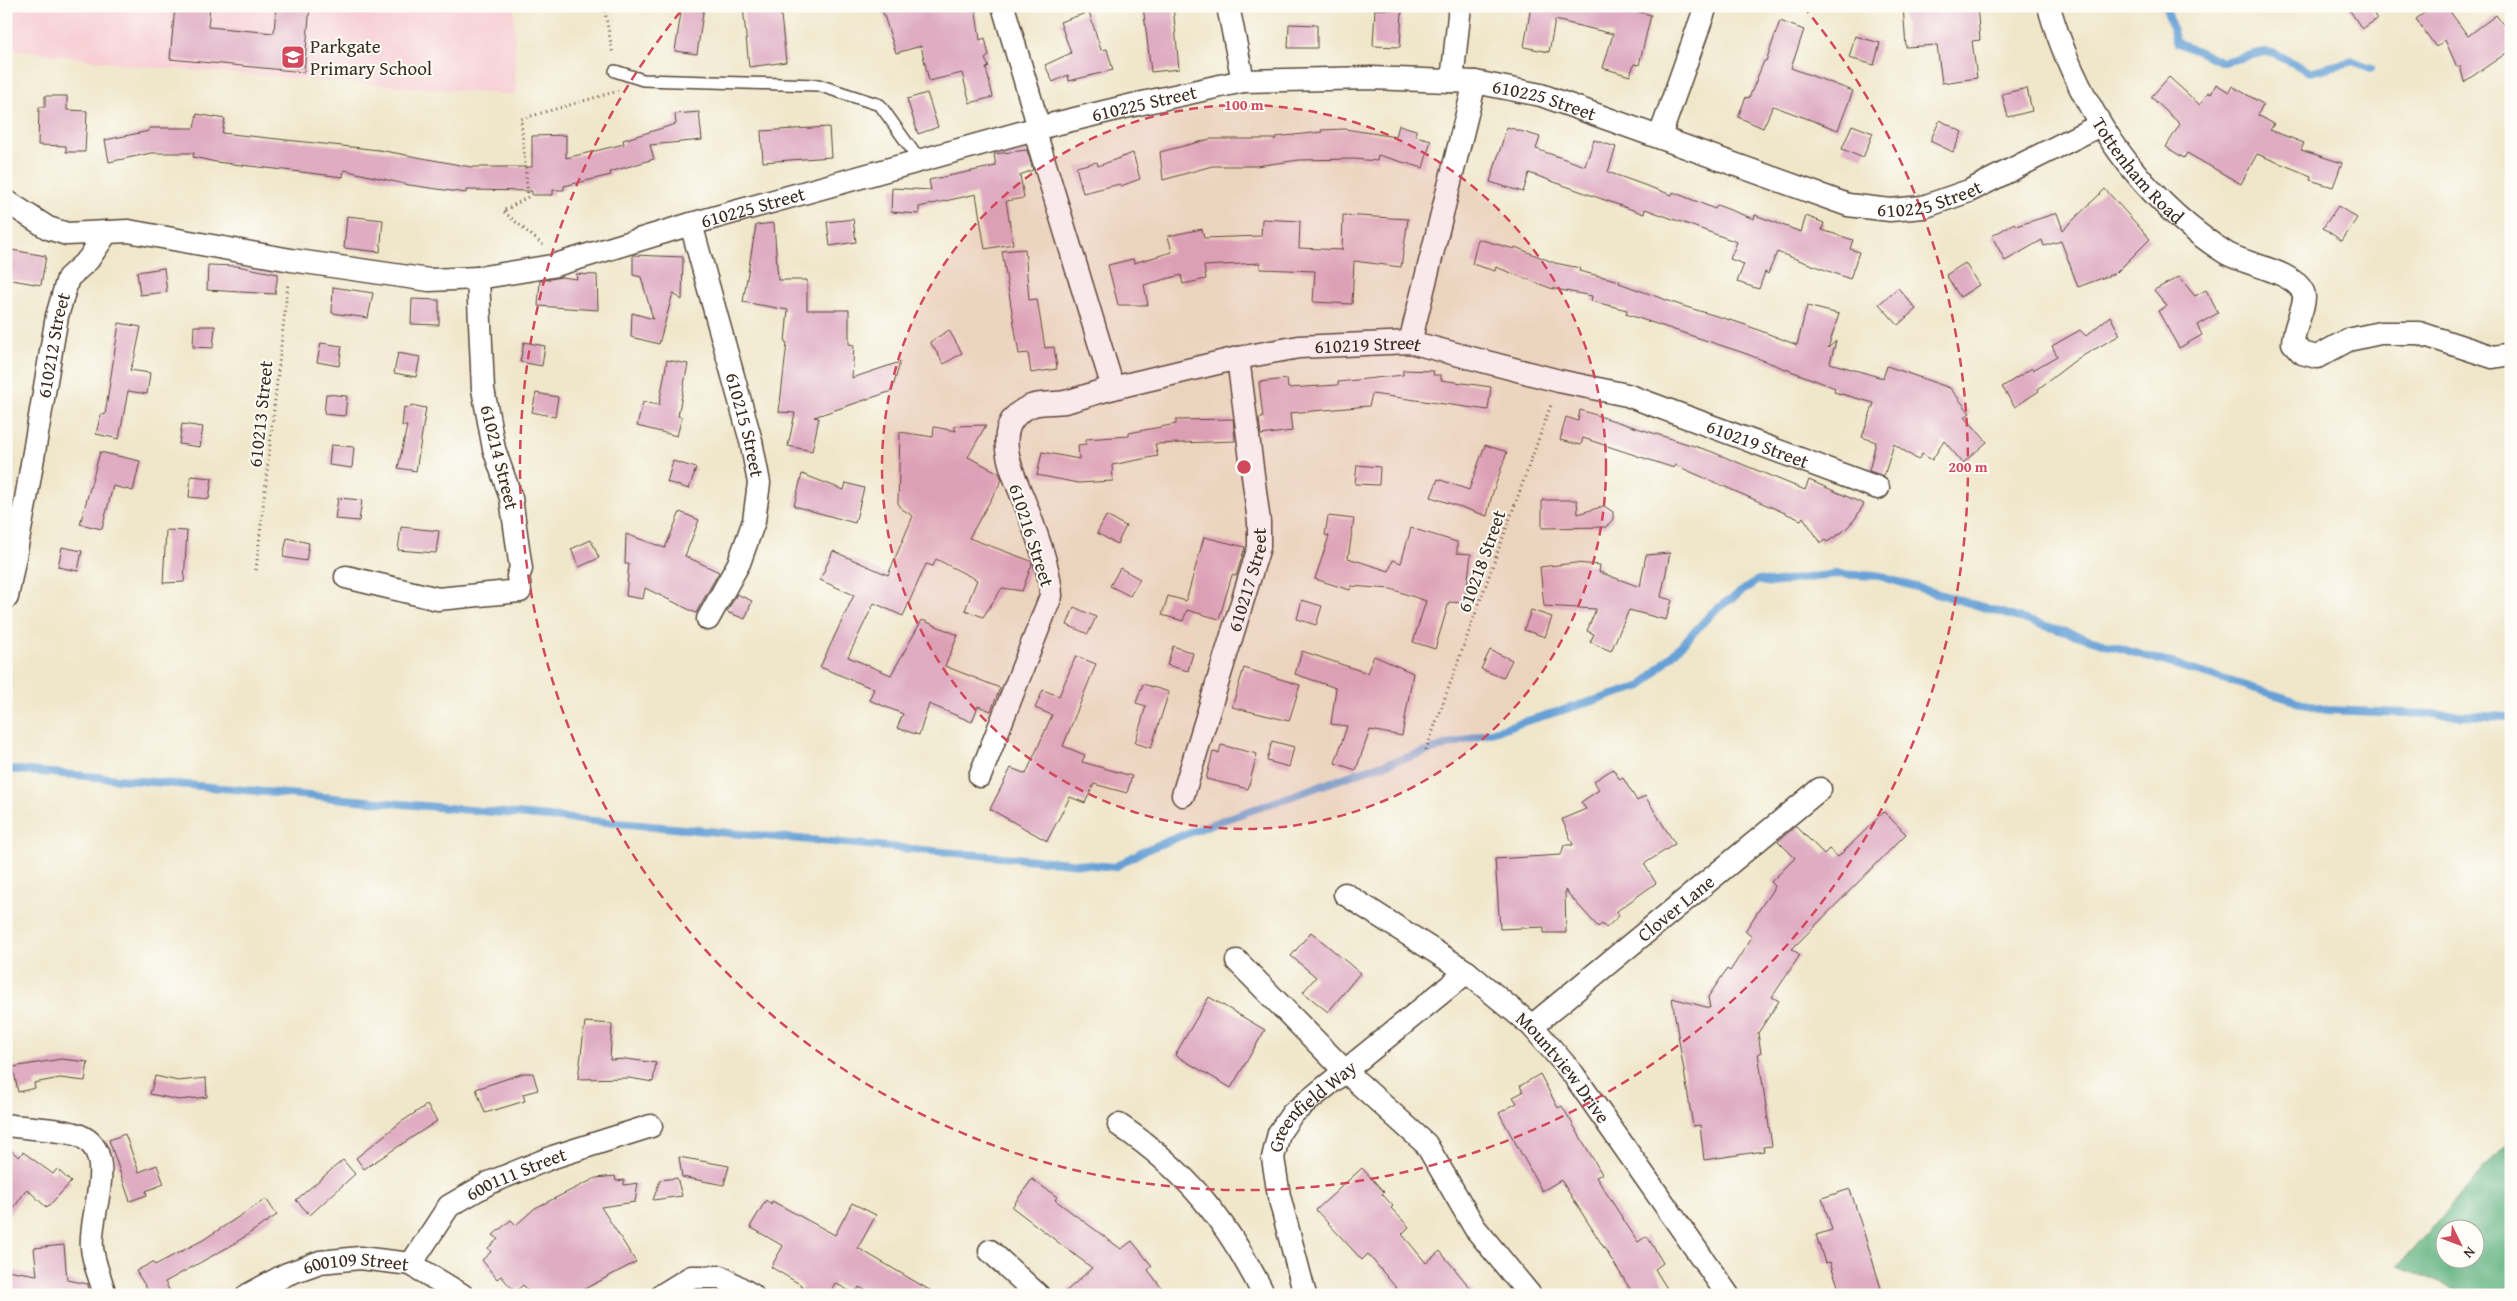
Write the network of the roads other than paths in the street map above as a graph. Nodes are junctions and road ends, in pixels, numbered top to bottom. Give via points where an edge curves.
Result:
1 (1003, 6) edge
2 (1228, 6) edge
3 (1460, 6) edge
4 (1706, 6) edge
5 (2048, 6) edge
6 (615, 71) road end
7 (1243, 81) junction
8 (1452, 81) junction
9 (1475, 82) junction
10 (2100, 125) junction
11 (1040, 128) junction
12 (1660, 136) junction
13 (920, 161) junction
14 (6, 201) edge
15 (692, 224) junction
16 (107, 232) junction
17 (478, 278) junction
18 (1410, 342) junction
19 (2511, 354) edge
20 (1238, 358) junction
21 (1113, 388) junction
22 (1878, 488) dead end
23 (346, 576) dead end
24 (7, 596) edge
25 (708, 619) dead end
26 (980, 776) dead end
27 (1820, 789) dead end
28 (1182, 795) dead end
29 (1345, 894) dead end
30 (1237, 960) dead end
31 (1467, 972) junction
32 (1532, 1026) junction
33 (1345, 1072) junction
34 (1119, 1125) dead end
35 (6, 1126) edge
36 (651, 1126) dead end
37 (990, 1250) dead end
38 (410, 1264) junction
39 (105, 1295) edge
40 (248, 1295) edge
41 (462, 1295) edge
42 (662, 1295) edge
43 (752, 1295) edge
44 (1038, 1295) edge
45 (1264, 1295) edge
46 (1305, 1295) edge
47 (1530, 1295) edge
48 (1728, 1295) edge

1 - 11 street
2 - 7 street
3 - 8 street
4 - 12 street
5 - 10 street, Tottenham Road via 2078,84
6 - 13 lane via 643,80 818,85 880,104
7 - 8 street, 610225 Street via 1371,78
7 - 11 street, 610225 Street
8 - 9 street, 610225 Street
9 - 12 street, 610225 Street via 1541,95
9 - 18 street
10 - 12 street, 610225 Street via 1969,191 1923,207 1890,210 1848,205
10 - 19 street, Tottenham Road via 2127,163 2180,221 2228,254 2288,278 2300,287 2305,298 2294,327 2293,343 2302,353 2317,357 2348,340 2380,332 2419,333 2493,358
11 - 13 street, 610225 Street
11 - 21 street via 1036,132
13 - 15 street, 610225 Street
14 - 16 street via 48,228 67,234
15 - 17 street, 610225 Street via 564,262
15 - 25 street, 610215 Street via 751,441 759,483 754,521 739,564
16 - 17 street, 610225 Street via 128,231 429,280
16 - 24 street, 610212 Street via 88,260 68,278 58,316
17 - 23 street, 610214 Street via 483,389 494,449 516,519 520,591 438,599
18 - 20 street, 610219 Street via 1300,347
18 - 22 street, 610219 Street via 1559,381 1627,395
20 - 21 street, 610219 Street
20 - 28 street, 610217 Street via 1259,522 1258,547
21 - 26 street, 610216 Street via 1064,402 1032,406 1017,415 1010,427 1006,440 1008,462 1028,510 1051,596
27 - 32 street, Clover Lane
29 - 31 street, Mountview Drive
30 - 33 street
31 - 32 street, Mountview Drive
31 - 33 street, Greenfield Way
32 - 48 street, Mountview Drive via 1573,1074
33 - 46 street, Greenfield Way via 1292,1114 1279,1133 1273,1158 1279,1196
33 - 47 street via 1426,1144 1475,1228
34 - 45 street via 1150,1146 1217,1214
35 - 39 street via 79,1135 95,1148 102,1170 92,1248
36 - 38 street, 600111 Street via 553,1157 481,1188 449,1206
37 - 44 street
38 - 40 street, 600109 Street via 360,1258 320,1262 287,1274
38 - 41 street, 600109 Street
42 - 43 street via 691,1277 722,1277

